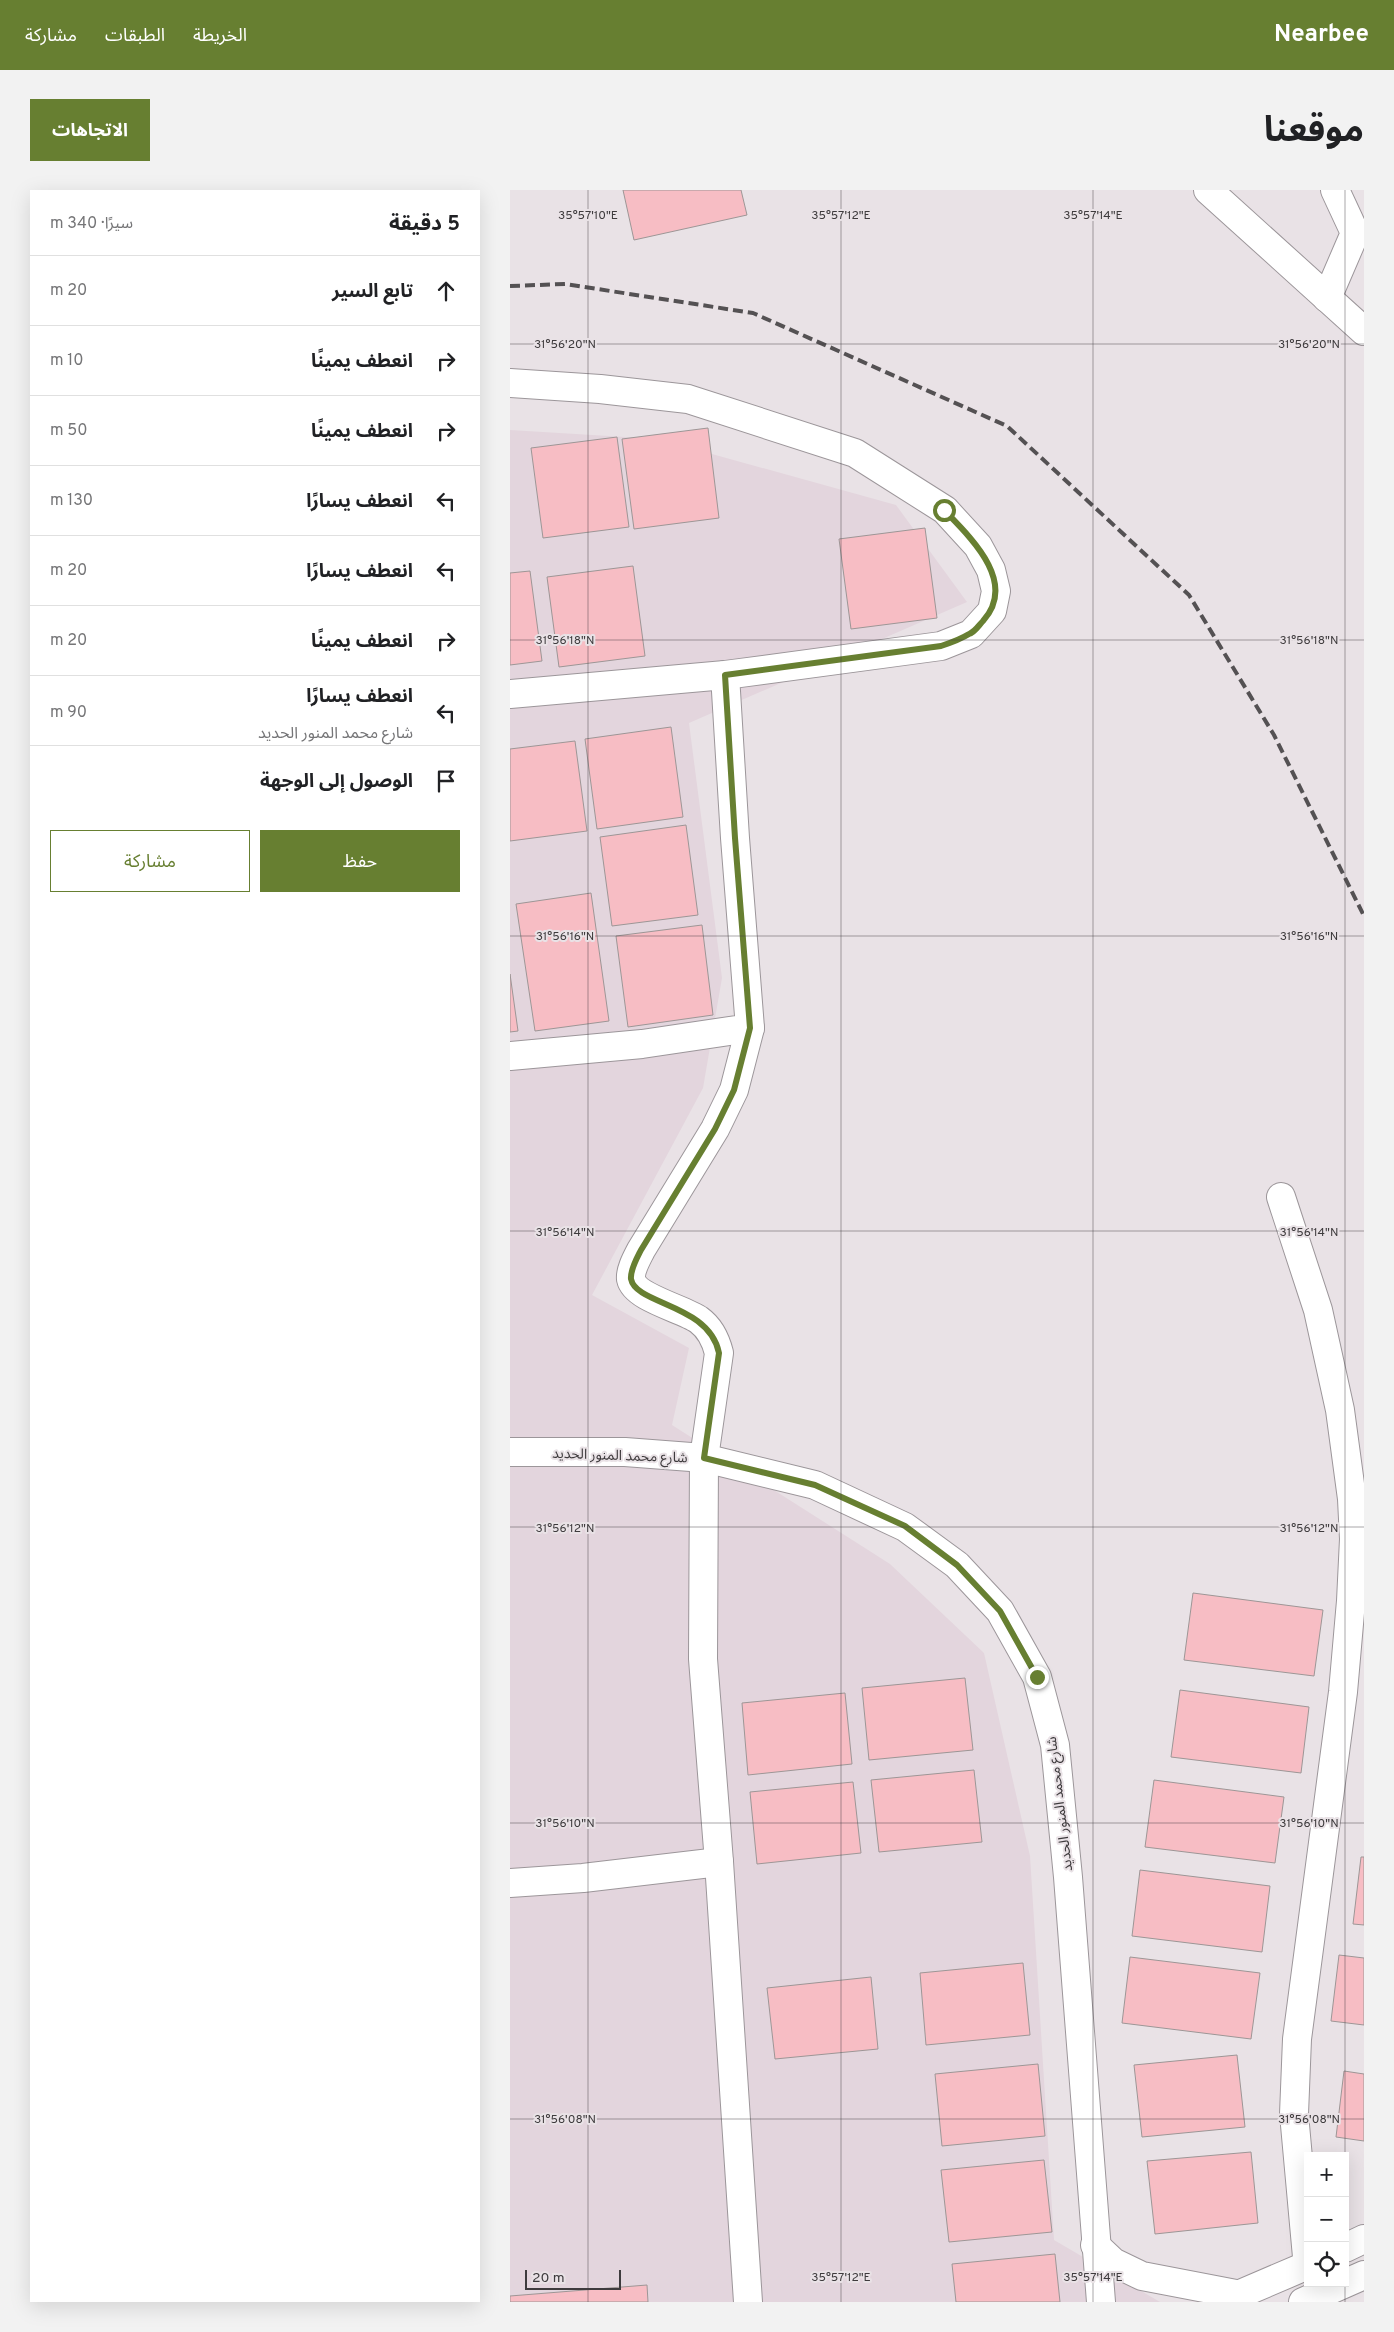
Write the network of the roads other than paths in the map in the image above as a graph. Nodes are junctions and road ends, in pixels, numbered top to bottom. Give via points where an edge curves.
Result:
1 (1208, 190) edge
2 (1335, 190) edge
3 (1327, 298) junction
4 (1364, 332) edge
5 (510, 383) edge
6 (725, 675) junction
7 (510, 694) edge
8 (750, 1028) junction
9 (510, 1056) edge
10 (1281, 1198) dead end
11 (510, 1452) edge
12 (704, 1458) junction
13 (719, 1862) junction
14 (510, 1883) edge
15 (1364, 2239) edge
16 (1306, 2242) edge
17 (1095, 2245) junction
18 (1349, 2246) edge
19 (1304, 2268) edge
20 (1364, 2275) edge
21 (1310, 2296) edge
22 (1230, 2298) edge
23 (748, 2302) edge
24 (1101, 2302) edge

1 - 3 street
2 - 3 street via 1355,233
3 - 4 street
5 - 6 street via 688,399 855,453 944,510 978,546 991,570 996,590 992,611 971,634 941,646
6 - 7 street
6 - 8 street
8 - 9 street via 642,1044
8 - 12 street via 734,1090 715,1129 632,1270 631,1280 638,1290 699,1320 717,1342 719,1353
10 - 16 street via 1318,1310 1340,1410 1354,1539 1343,1692 1297,2039 1294,2114
11 - 12 street, شارع محمد المنور الحديد via 625,1452
12 - 13 street via 703,1658
12 - 17 street, شارع محمد المنور الحديد via 815,1485 905,1526 957,1565 1000,1611 1037,1677 1055,1745
13 - 14 street
13 - 23 street
15 - 18 street
17 - 22 street via 1113,2262 1142,2276
17 - 24 street, شارع محمد المنور الحديد
19 - 22 street
20 - 21 street

